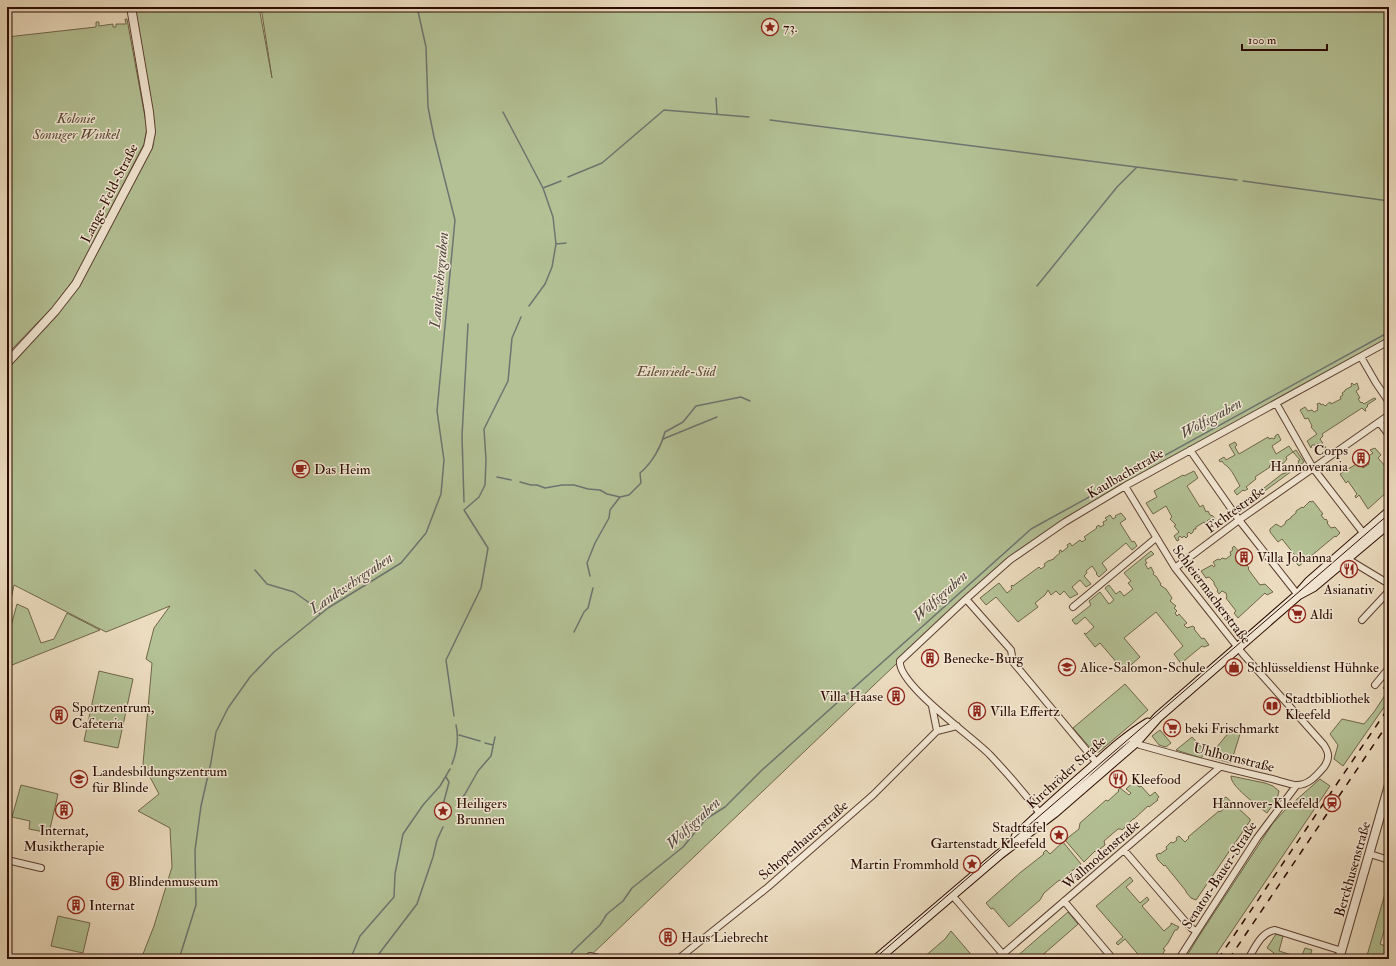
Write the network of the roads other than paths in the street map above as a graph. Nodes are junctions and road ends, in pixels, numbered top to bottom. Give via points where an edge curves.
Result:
1 (131, 7) edge
2 (1389, 341) edge
3 (1361, 357) junction
4 (7, 363) edge
5 (1389, 402) edge
6 (1276, 403) junction
7 (1389, 414) edge
8 (1379, 422) junction
9 (1389, 434) edge
10 (1190, 450) junction
11 (1313, 468) junction
12 (1125, 486) junction
13 (1389, 512) edge
14 (1239, 520) junction
15 (1389, 523) edge
16 (1364, 534) junction
17 (1156, 538) junction
18 (1346, 555) junction
19 (1174, 568) junction
20 (1389, 584) edge
21 (1389, 591) edge
22 (1298, 595) junction
23 (966, 599) junction
24 (1073, 607) dead end
25 (1362, 620) dead end
26 (1241, 650) junction
27 (1389, 668) edge
28 (1376, 685) dead end
29 (932, 706) junction
30 (1158, 717) junction
31 (957, 726) junction
32 (937, 731) junction
33 (1129, 735) junction
34 (1136, 742) junction
35 (1097, 763) junction
36 (1220, 767) junction
37 (1389, 785) edge
38 (1296, 786) junction
39 (1042, 816) junction
40 (1124, 850) junction
41 (1000, 854) junction
42 (1370, 854) junction
43 (7, 860) edge
44 (1389, 860) edge
45 (41, 868) dead end
46 (952, 895) junction
47 (1064, 901) junction
48 (1196, 931) junction
49 (1341, 955) edge
50 (1005, 957) edge
51 (587, 959) edge
52 (603, 959) edge
53 (678, 959) edge
54 (877, 959) edge
55 (997, 959) edge
56 (1113, 959) edge
57 (1179, 959) edge
58 (1248, 959) edge

1 - 4 street, Lange-Feld-Straße via 149,112 151,132 148,147 76,284
2 - 3 street, Kaulbachstraße
3 - 5 street
3 - 6 street, Kaulbachstraße
6 - 10 street, Kaulbachstraße
6 - 11 street
7 - 8 street, Fichtestraße
8 - 9 street
8 - 11 street, Fichtestraße
10 - 12 street, Kaulbachstraße
10 - 14 street
11 - 14 street, Fichtestraße
11 - 16 street
12 - 17 street, Schleiermacherstraße
12 - 23 street, Kaulbachstraße via 1065,522 1010,560
13 - 16 main road, Kirchröder Straße
14 - 19 street, Fichtestraße
14 - 22 street
15 - 18 main road, Kirchröder Straße
16 - 18 main road, Kirchröder Straße
17 - 19 street, Schleiermacherstraße
17 - 24 street
18 - 20 street via 1351,561
18 - 22 main road, Kirchröder Straße via 1313,587
19 - 26 street, Schleiermacherstraße
21 - 25 street
22 - 26 main road, Kirchröder Straße
23 - 29 street, Kaulbachstraße via 900,663 907,678
23 - 35 street via 1011,650 1013,662
26 - 30 main road, Kirchröder Straße
26 - 38 street, Schleiermacherstraße via 1328,751 1328,761 1312,780
27 - 28 street
29 - 31 street
29 - 32 street
30 - 33 main road, Kirchröder Straße
30 - 34 main road, Kirchröder Straße
31 - 32 street
31 - 39 street via 989,754
32 - 53 street, Schopenhauerstraße via 873,795 768,887
33 - 34 street, Uhlhornstraße
33 - 35 main road, Kirchröder Straße
34 - 36 street, Uhlhornstraße
34 - 41 main road, Kirchröder Straße via 1046,821
35 - 39 main road, Kirchröder Straße
36 - 38 street, Uhlhornstraße
36 - 40 street, Wallmodenstraße
37 - 42 street, Berckhusenstraße
38 - 48 street, Senator-Bauer-Straße via 1257,838
39 - 41 main road, Kirchröder Straße
40 - 47 street, Wallmodenstraße
40 - 48 street
41 - 46 main road, Kirchröder Straße
42 - 44 street
42 - 49 street, Berckhusenstraße
43 - 45 street
46 - 50 street
46 - 54 main road, Kirchröder Straße
47 - 50 street, Wallmodenstraße
47 - 56 street
48 - 57 street, Senator-Bauer-Straße
49 - 58 street via 1275,930 1264,934
50 - 55 street, Wallmodenstraße
51 - 52 street via 590,956

